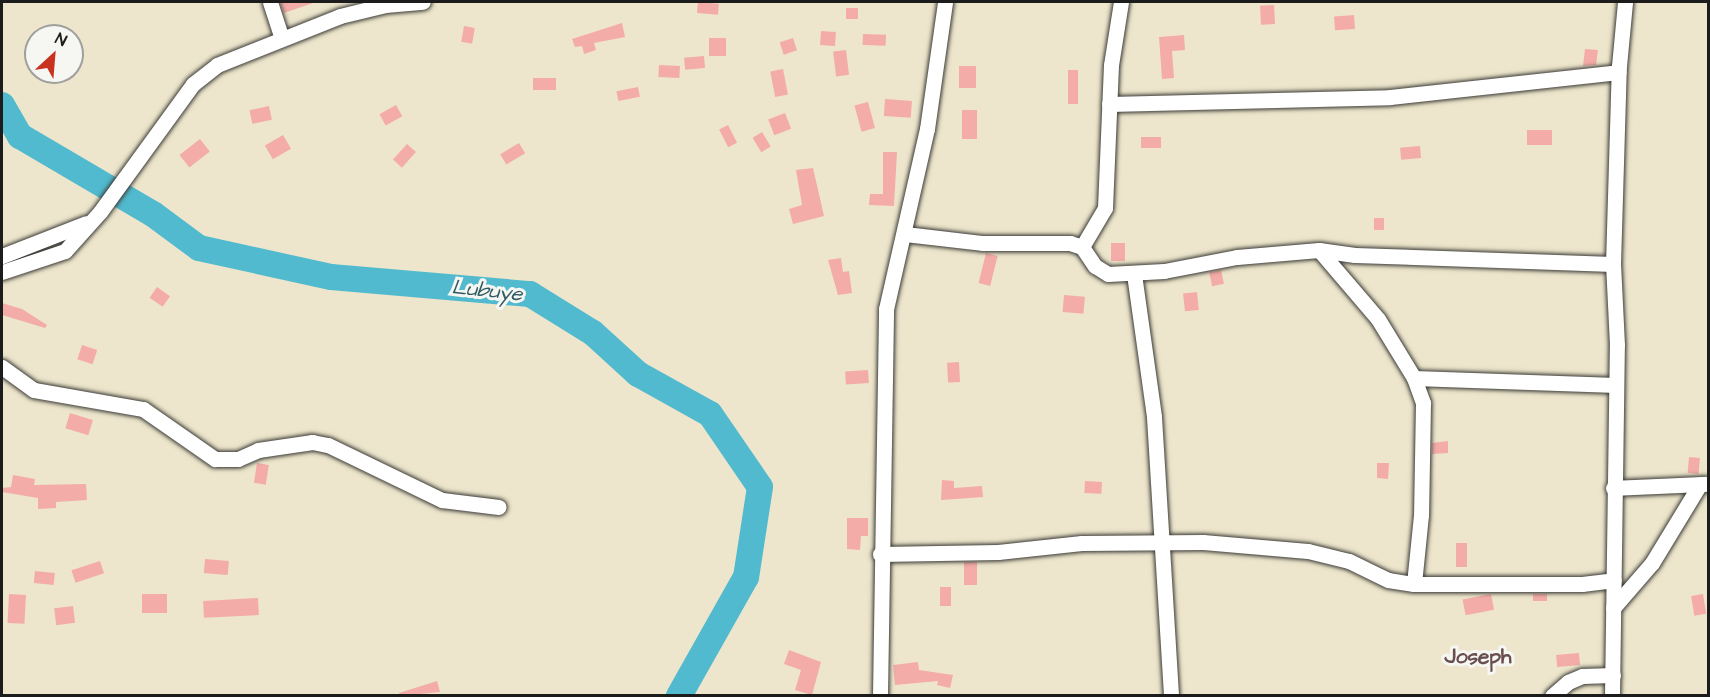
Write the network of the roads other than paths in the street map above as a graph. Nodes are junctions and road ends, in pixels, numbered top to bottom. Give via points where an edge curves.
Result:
1 (270, 2) edge
2 (423, 2) edge
3 (945, 2) edge
4 (1121, 2) edge
5 (1625, 2) edge
6 (282, 38) junction
7 (1619, 72) junction
8 (1109, 104) junction
9 (98, 216) junction
10 (905, 234) junction
11 (1082, 247) junction
12 (1319, 250) junction
13 (2, 256) edge
14 (1613, 264) junction
15 (2, 273) edge
16 (1134, 274) junction
17 (2, 367) edge
18 (1414, 378) junction
19 (1616, 385) junction
20 (1706, 483) edge
21 (1614, 488) junction
22 (499, 507) dead end
23 (1163, 542) junction
24 (880, 554) junction
25 (1614, 580) junction
26 (1414, 584) junction
27 (1613, 608) junction
28 (1613, 675) junction
29 (880, 696) edge
30 (1171, 696) edge
31 (1552, 696) edge
32 (1612, 696) edge

1 - 6 street
2 - 6 street via 385,5 340,16
3 - 10 street via 927,129
4 - 8 street
5 - 7 street
6 - 9 street via 217,65 193,84
7 - 8 street via 1390,97
7 - 14 street
8 - 11 street via 1105,208
9 - 13 street via 58,237
9 - 15 street via 64,251
10 - 11 street via 983,243 1070,243
10 - 24 street via 894,262 886,309
11 - 16 street via 1095,266 1108,274
12 - 14 street via 1355,255
12 - 16 street via 1237,257
12 - 18 street via 1378,319
14 - 19 street
16 - 23 street via 1155,417
17 - 22 street via 34,390 143,409 215,459 238,459 258,450 312,442 328,445 442,500
18 - 19 street
18 - 26 street via 1423,413 1421,515
19 - 21 street
20 - 21 street
20 - 27 street via 1653,563
21 - 25 street
23 - 24 street
23 - 26 street via 1308,551 1349,561 1388,580
23 - 30 street
24 - 29 street
25 - 26 street via 1582,584
25 - 27 street
27 - 28 street
28 - 31 street via 1582,676
28 - 32 street

